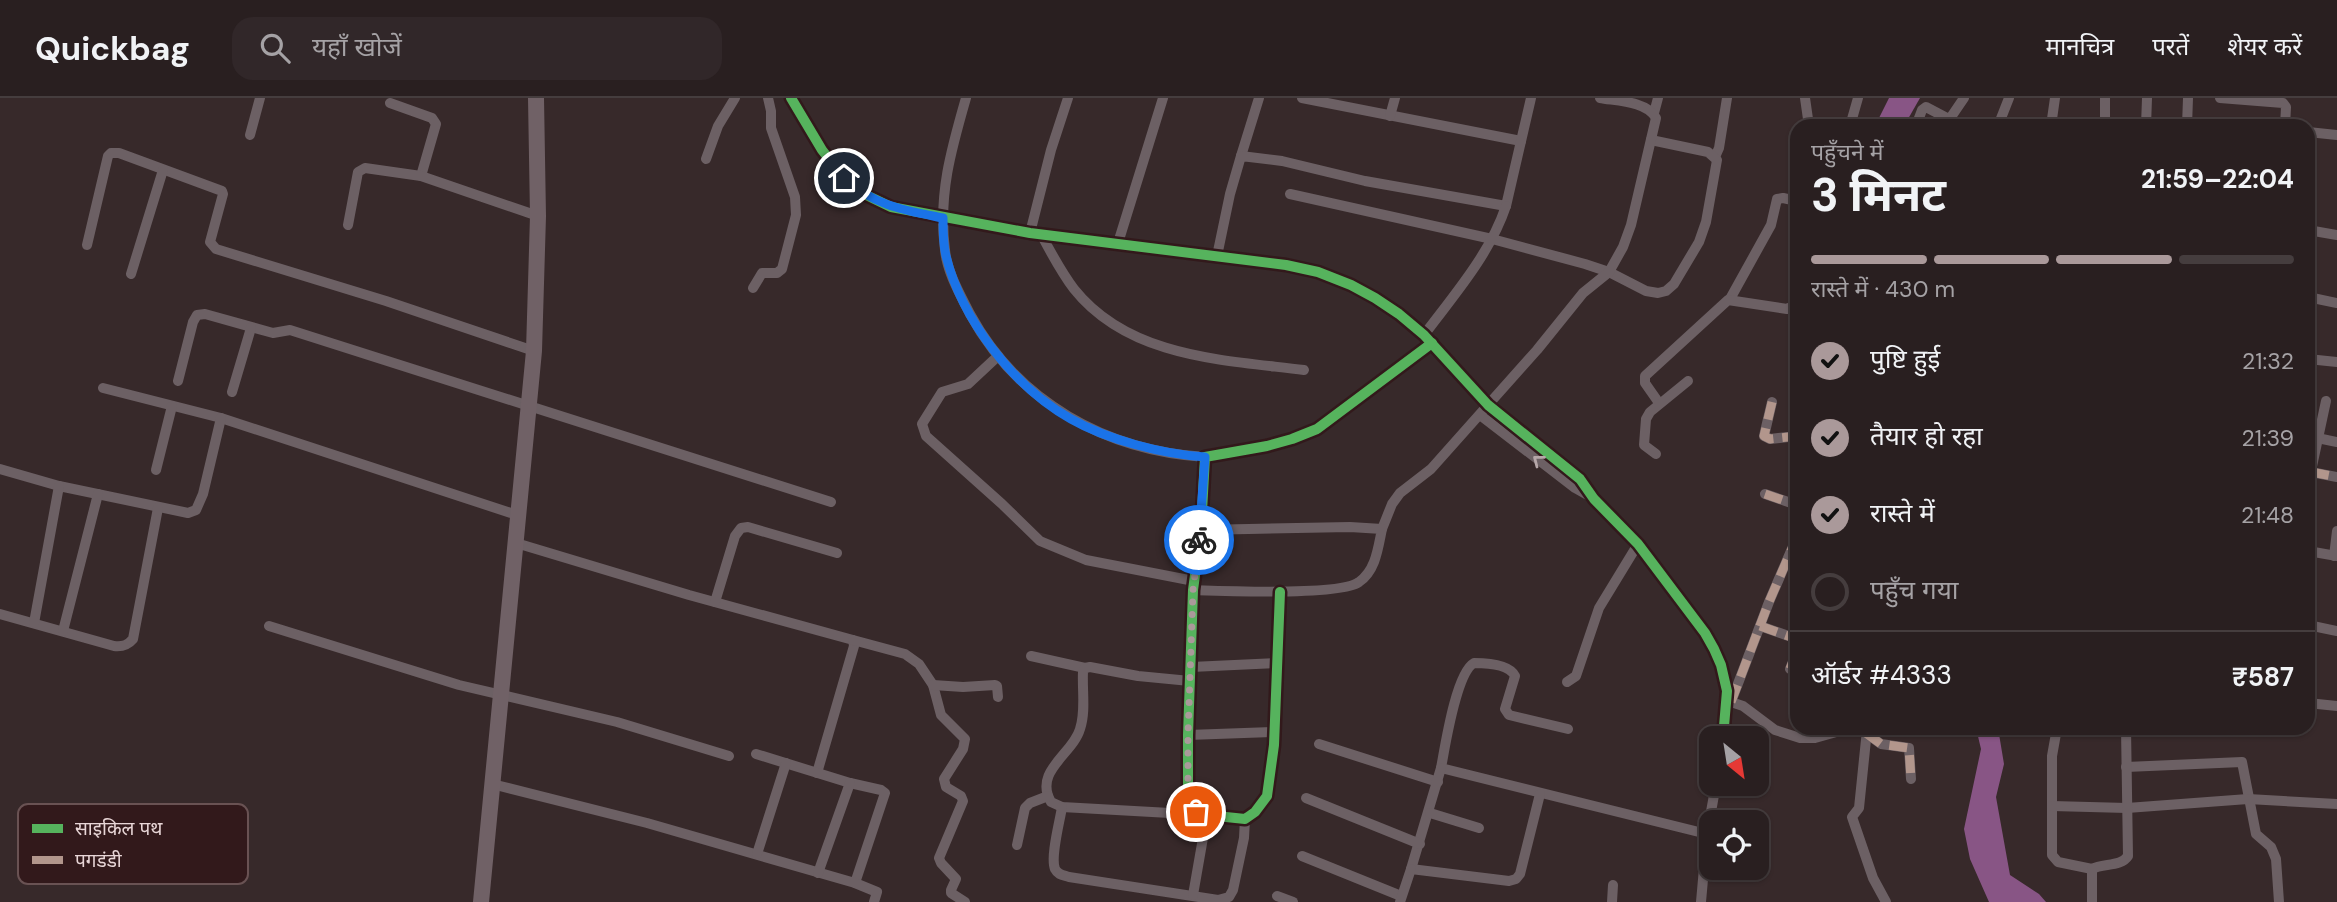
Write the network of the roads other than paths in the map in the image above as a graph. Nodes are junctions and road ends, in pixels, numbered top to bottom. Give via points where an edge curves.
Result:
1 (260, 98) edge
2 (536, 98) edge
3 (735, 98) edge
4 (768, 98) edge
5 (791, 98) edge
6 (1068, 98) edge
7 (1163, 98) edge
8 (1259, 98) edge
9 (1302, 98) edge
10 (1395, 98) edge
11 (1531, 98) edge
12 (1600, 98) edge
13 (1658, 98) edge
14 (1727, 98) edge
15 (1805, 98) edge
16 (1858, 98) edge
17 (1964, 98) edge
18 (2009, 98) edge
19 (2055, 98) edge
20 (2105, 98) edge
21 (2147, 98) edge
22 (2188, 98) edge
23 (2220, 98) edge
24 (963, 99) edge
25 (2261, 99) edge
26 (390, 103) dead end
27 (1654, 113) junction
28 (1390, 116) junction
29 (1808, 119) edge
30 (1852, 119) edge
31 (1919, 119) edge
32 (1946, 119) edge
33 (1957, 119) edge
34 (2001, 119) edge
35 (2052, 119) edge
36 (2105, 119) edge
37 (2146, 119) edge
38 (2187, 119) edge
39 (2285, 119) edge
40 (2315, 133) edge
41 (250, 135) dead end
42 (2337, 135) edge
43 (1651, 140) junction
44 (1521, 141) junction
45 (1241, 156) junction
46 (1715, 156) junction
47 (706, 159) dead end
48 (163, 170) junction
49 (421, 176) junction
50 (1290, 194) dead end
51 (1790, 200) edge
52 (1506, 206) junction
53 (538, 216) junction
54 (943, 218) junction
55 (348, 225) dead end
56 (2315, 231) edge
57 (1036, 234) junction
58 (2337, 235) edge
59 (1492, 239) junction
60 (1118, 243) junction
61 (87, 245) dead end
62 (1217, 256) junction
63 (1609, 272) junction
64 (131, 274) dead end
65 (753, 288) dead end
66 (2315, 298) edge
67 (1730, 299) junction
68 (2337, 303) edge
69 (1790, 308) edge
70 (251, 328) junction
71 (1428, 339) junction
72 (534, 351) junction
73 (998, 356) junction
74 (2315, 360) edge
75 (2337, 362) edge
76 (1304, 370) dead end
77 (178, 381) dead end
78 (1688, 381) dead end
79 (103, 388) dead end
80 (232, 392) dead end
81 (2326, 401) dead end
82 (1772, 402) dead end
83 (1659, 403) junction
84 (527, 405) junction
85 (1488, 405) junction
86 (172, 406) junction
87 (1479, 415) junction
88 (221, 418) junction
89 (2315, 431) edge
90 (1790, 437) edge
91 (2315, 437) edge
92 (2337, 442) edge
93 (1656, 454) dead end
94 (1205, 457) junction
95 (0, 469) edge
96 (156, 470) dead end
97 (2315, 473) edge
98 (2337, 477) edge
99 (59, 486) junction
100 (98, 494) junction
101 (1765, 494) dead end
102 (1594, 499) junction
103 (831, 502) dead end
104 (1790, 503) edge
105 (158, 508) junction
106 (517, 515) junction
107 (1382, 529) junction
108 (1201, 530) junction
109 (2337, 531) edge
110 (516, 543) junction
111 (1638, 544) junction
112 (2315, 552) edge
113 (837, 553) dead end
114 (1790, 554) edge
115 (2335, 556) edge
116 (1194, 585) junction
117 (1280, 592) junction
118 (715, 602) junction
119 (0, 614) edge
120 (34, 623) junction
121 (269, 626) dead end
122 (1760, 626) junction
123 (2315, 626) edge
124 (63, 631) junction
125 (2337, 631) edge
126 (1790, 637) edge
127 (853, 640) junction
128 (1031, 656) dead end
129 (1278, 663) junction
130 (1191, 667) junction
131 (1085, 668) junction
132 (1190, 681) junction
133 (1567, 682) dead end
134 (933, 685) junction
135 (499, 696) junction
136 (998, 697) dead end
137 (1729, 701) junction
138 (2315, 704) edge
139 (2337, 706) edge
140 (1725, 726) edge
141 (1568, 729) dead end
142 (1275, 732) junction
143 (1188, 735) junction
144 (1790, 735) edge
145 (1791, 735) edge
146 (1826, 735) edge
147 (1867, 735) edge
148 (1873, 735) edge
149 (2056, 735) edge
150 (2126, 735) edge
151 (1319, 744) dead end
152 (756, 754) dead end
153 (729, 756) dead end
154 (786, 763) junction
155 (2126, 767) junction
156 (1441, 768) junction
157 (817, 773) junction
158 (1911, 779) dead end
159 (1438, 782) junction
160 (850, 783) junction
161 (492, 784) junction
162 (1540, 794) junction
163 (1048, 796) junction
164 (1307, 798) dead end
165 (2248, 799) junction
166 (2337, 804) edge
167 (1188, 806) junction
168 (2052, 806) junction
169 (1062, 807) junction
170 (2127, 807) junction
171 (1430, 813) junction
172 (1207, 815) junction
173 (1245, 819) junction
174 (1479, 828) dead end
175 (1699, 832) edge
176 (1420, 844) junction
177 (1017, 845) dead end
178 (757, 854) junction
179 (1302, 856) dead end
180 (1411, 869) junction
181 (2092, 869) junction
182 (818, 873) junction
183 (1703, 880) edge
184 (855, 883) junction
185 (1613, 885) dead end
186 (1192, 895) junction
187 (1277, 896) dead end
188 (1400, 899) edge
189 (481, 902) edge
190 (874, 902) edge
191 (965, 902) edge
192 (1293, 902) edge
193 (1612, 902) edge
194 (1701, 902) edge
195 (1886, 902) edge
196 (2092, 902) edge
197 (2279, 902) edge

1 - 41 street
2 - 53 main road
3 - 47 street
4 - 65 street via 771,128 797,208 782,269 762,273
5 - 54 street via 832,164 860,192 891,207
6 - 57 street via 1051,150
7 - 60 street
8 - 45 street
9 - 28 street
10 - 28 street
11 - 44 street
12 - 27 street
13 - 27 street
14 - 46 street
15 - 29 street
16 - 30 street
17 - 33 street
18 - 34 street
19 - 35 street
20 - 36 street
21 - 37 street
22 - 38 street
23 - 25 street
24 - 54 street via 944,178
25 - 39 street via 2284,104
26 - 49 street via 432,118 436,124
27 - 43 street
28 - 44 street
31 - 32 street via 1926,107
40 - 42 street
43 - 46 street
43 - 63 street via 1631,225
44 - 52 street
45 - 52 street
45 - 62 street
46 - 63 street via 1702,234 1674,284 1666,291 1652,292
48 - 61 street via 128,155 109,154
48 - 64 street
48 - 72 street via 222,191 210,242 216,249
49 - 53 street
49 - 55 street via 362,169
50 - 59 street
51 - 67 street via 1777,199 1771,225
52 - 59 street
53 - 72 main road
54 - 57 street
54 - 73 street via 949,267
56 - 58 street
57 - 60 street
57 - 76 street via 1076,292 1138,339 1207,356
59 - 63 street
59 - 71 street
60 - 62 street
62 - 71 street via 1318,272 1375,298
63 - 85 street via 1583,293
66 - 68 street
67 - 69 street
67 - 83 street via 1645,376
70 - 77 street via 205,314 197,316
70 - 80 street
70 - 84 street via 276,334 295,331
71 - 85 street
71 - 94 street via 1317,429 1267,446
72 - 84 main road
73 - 94 street via 1041,399 1070,419 1125,441
73 - 116 street via 968,384 942,392 922,424 926,436 1040,541 1086,560
74 - 75 street
78 - 83 street
79 - 86 street
81 - 89 street
82 - 90 street via 1764,436
83 - 93 street via 1646,419 1644,443
84 - 103 street
84 - 106 main road
85 - 87 street
85 - 102 street via 1580,480
86 - 88 street
86 - 96 street
102 -> 87 street
87 - 107 street via 1432,469 1400,493
88 - 105 street via 199,506 188,513
88 - 106 street
91 - 92 street
94 - 108 street
95 - 99 street
97 - 98 street
99 - 100 street
99 - 120 street
100 - 105 street
100 - 124 street
101 - 104 street
102 - 111 street
105 - 124 street via 133,639 119,647
106 - 110 main road
107 - 108 street
107 - 117 street via 1374,562 1356,584
108 - 116 street
109 - 115 street
110 - 118 street
110 - 135 main road
111 - 133 street via 1599,608 1576,676
111 - 137 street via 1705,633 1726,681
112 - 115 street
113 - 118 street via 741,528
114 - 122 street
116 - 117 street
116 - 130 street
117 - 129 street
118 - 127 street
119 - 120 street
120 - 124 street
121 - 135 street
122 - 126 street
122 - 137 street
123 - 125 street
127 - 134 street via 905,654 919,664
127 - 157 street
128 - 131 street
129 - 130 street
129 - 142 street
130 - 132 street
131 - 132 street
131 - 163 street via 1081,727 1053,766
132 - 143 street
134 - 136 street via 995,685
134 - 191 street via 940,715 965,739 944,779 963,801 939,858 956,878 951,893
135 - 153 street via 617,722
135 - 161 main road
137 - 140 street
137 - 144 street
138 - 139 street
141 - 156 street via 1509,715 1505,709 1514,673 1474,663 1467,669 1454,707
142 - 143 street
142 - 173 street via 1267,796
143 - 167 street
145 - 146 street
147 - 195 street via 1859,808 1852,817
148 - 158 street via 1881,744 1909,748
149 - 168 street
150 - 155 street
151 - 159 street
152 - 154 street
154 - 157 street
154 - 178 street
155 - 165 street via 2241,762
155 - 170 street
156 - 159 street
156 - 162 street
157 - 160 street
159 - 171 street
160 - 182 street
160 - 184 street via 885,793
161 - 178 street
161 - 189 main road
162 - 175 street
162 - 180 street via 1516,879
163 - 169 street
163 - 177 street via 1025,808
164 - 176 street
165 - 166 street
165 - 170 street
165 - 197 street via 2256,834 2275,856
167 - 169 street via 1176,813
167 - 172 street
168 - 170 street
168 - 181 street via 2053,858
169 - 186 street via 1054,859 1058,873
170 - 181 street via 2127,859
171 - 174 street
171 - 176 street
172 - 173 street
172 - 186 street
173 - 186 street via 1231,894 1217,900
176 - 180 street
178 - 182 street
179 - 188 street
180 - 188 street
181 - 196 street
182 - 184 street
183 - 194 street
184 - 190 street via 877,891
185 - 193 street
187 - 192 street

